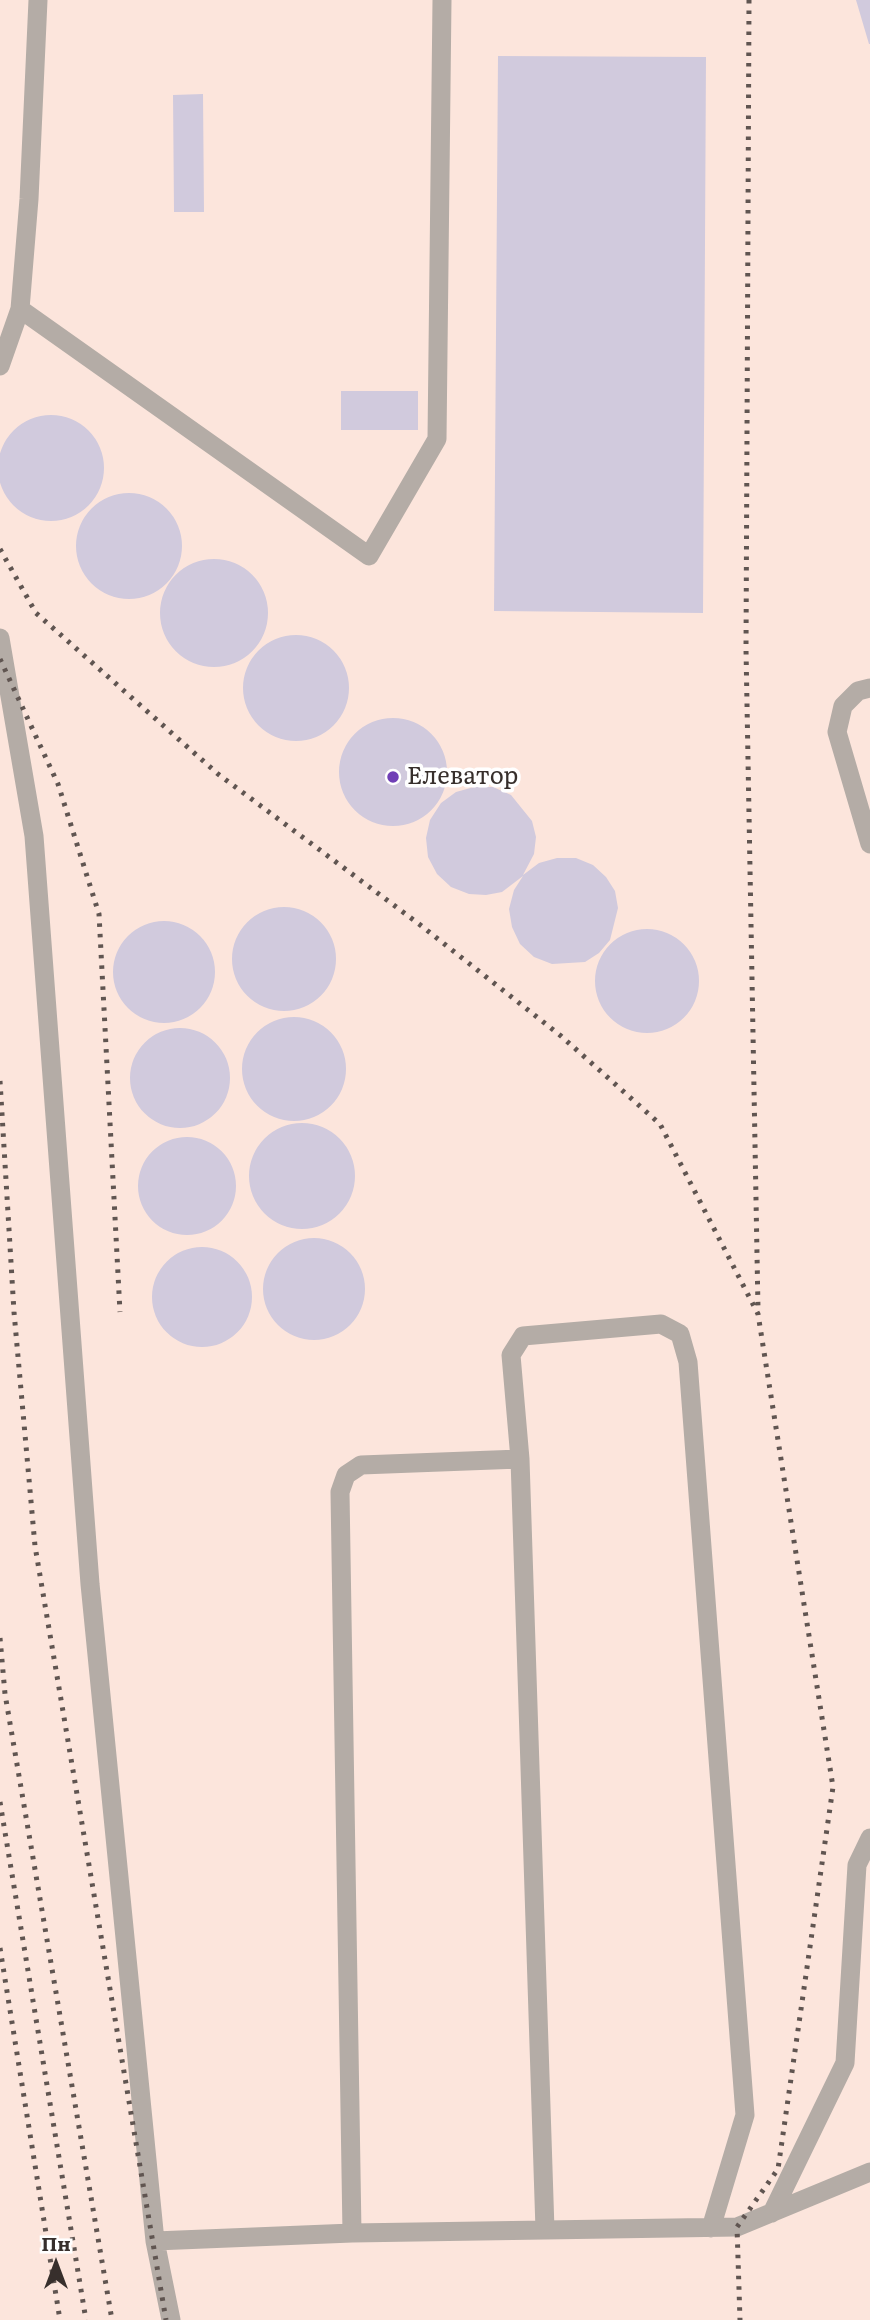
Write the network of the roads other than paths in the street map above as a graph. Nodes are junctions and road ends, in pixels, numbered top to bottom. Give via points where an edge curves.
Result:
1 (38, 0) edge
2 (442, 0) edge
3 (20, 309) junction
4 (0, 366) edge
5 (0, 638) edge
6 (870, 688) edge
7 (870, 844) edge
8 (520, 1459) junction
9 (870, 1838) edge
10 (870, 2172) edge
11 (772, 2213) junction
12 (711, 2228) junction
13 (545, 2230) junction
14 (352, 2233) junction
15 (155, 2241) junction
16 (171, 2320) edge

1 - 3 lane
2 - 3 lane via 437,439 369,556
3 - 4 lane
5 - 15 lane via 34,836 90,1584
6 - 7 lane via 858,691 844,706 837,732
8 - 12 lane via 512,1355 523,1336 661,1324 680,1334 688,1362 745,2115
8 - 13 lane
8 - 14 lane via 361,1465 346,1475 340,1492
9 - 11 lane via 857,1865 845,2063
10 - 11 lane
11 - 12 lane via 737,2227
12 - 13 lane
13 - 14 lane
14 - 15 lane
15 - 16 lane

